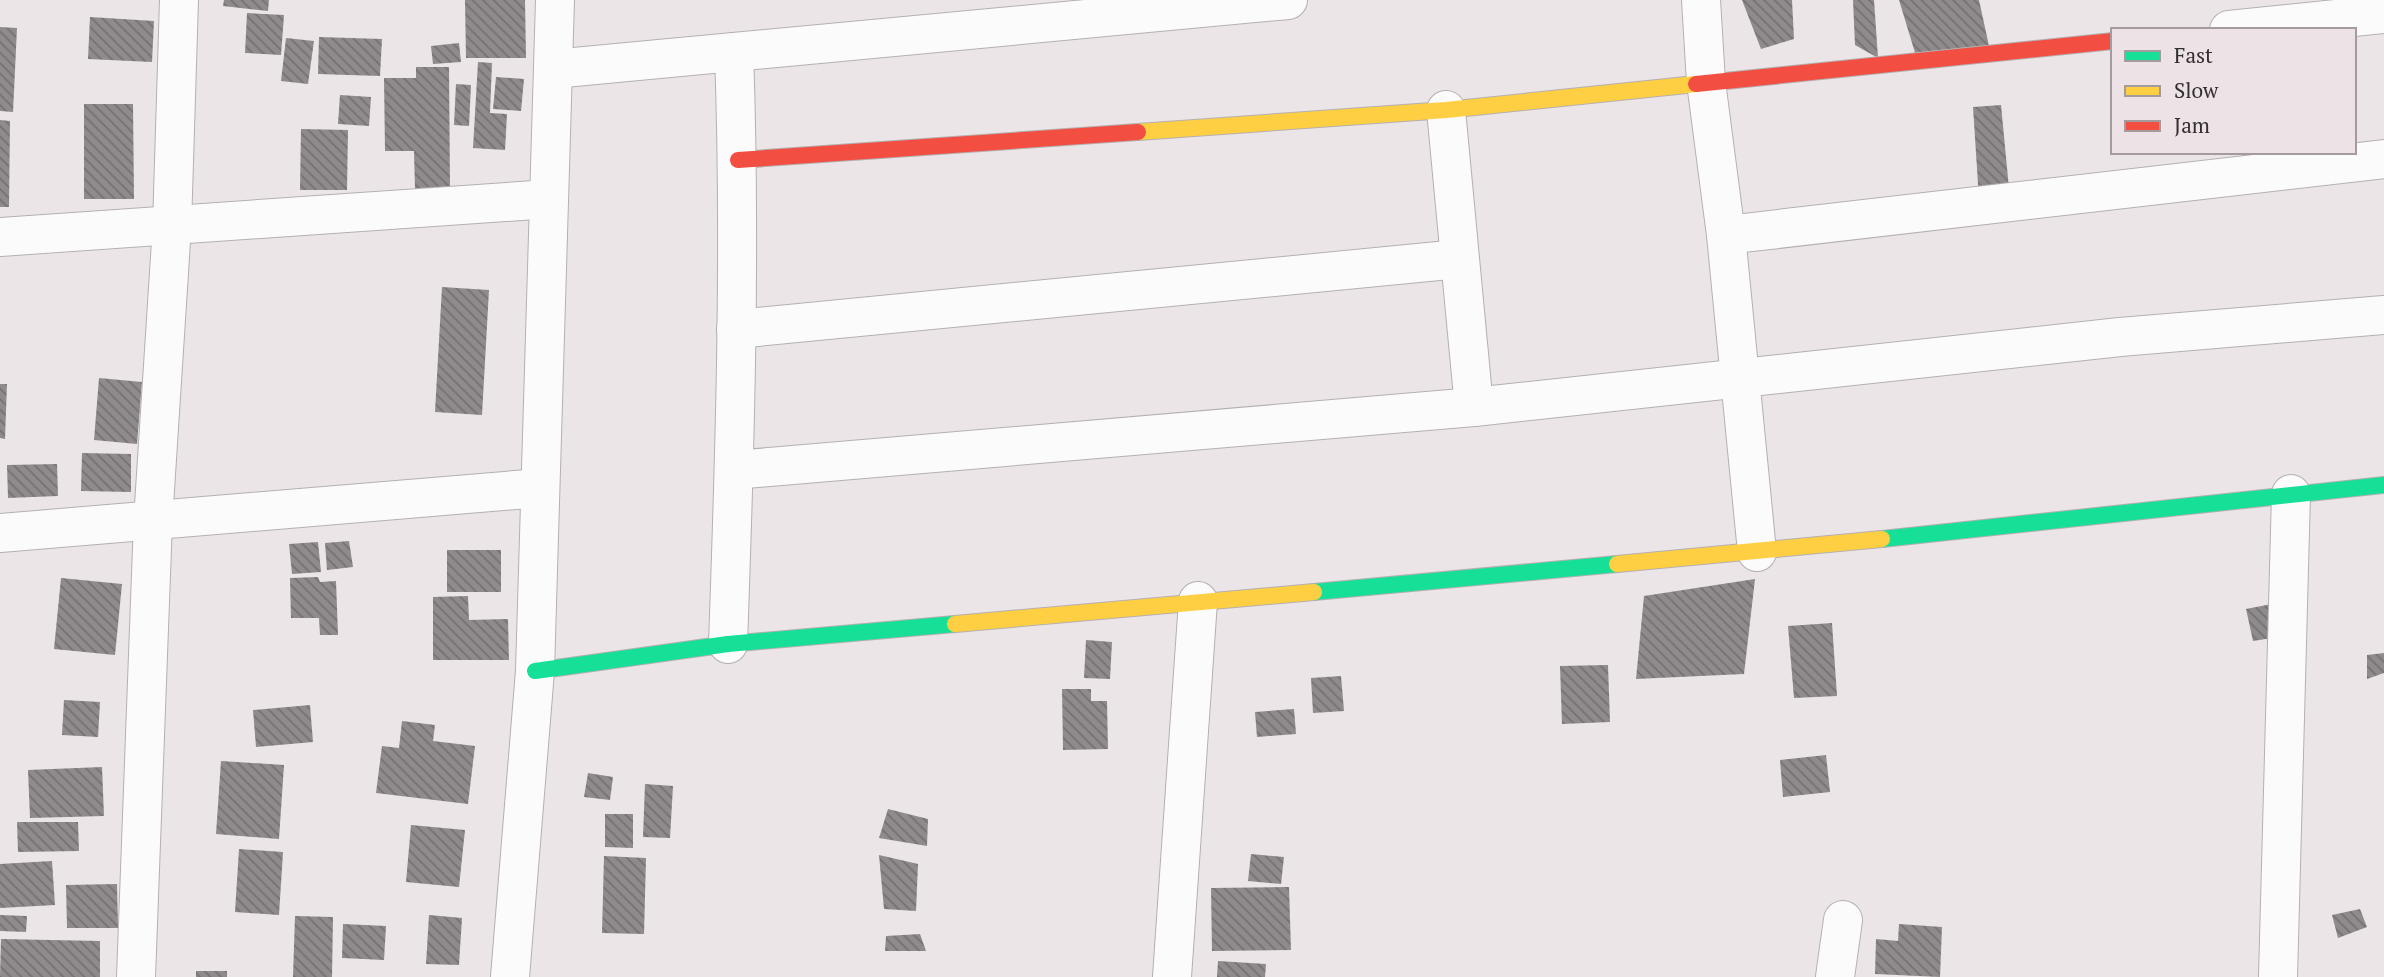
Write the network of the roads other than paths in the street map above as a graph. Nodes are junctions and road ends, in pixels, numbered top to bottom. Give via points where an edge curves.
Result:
1 (179, 0) edge
2 (555, 0) edge
3 (1288, 0) edge
4 (1700, 0) edge
5 (2384, 14) edge
6 (2249, 28) edge
7 (2111, 41) edge
8 (734, 52) junction
9 (553, 69) junction
10 (1706, 82) junction
11 (1446, 110) junction
12 (2384, 159) edge
13 (738, 160) junction
14 (549, 199) junction
15 (172, 226) junction
16 (1726, 235) junction
17 (0, 237) edge
18 (1459, 258) junction
19 (2384, 315) edge
20 (736, 329) junction
21 (1742, 379) junction
22 (1474, 407) junction
23 (734, 470) junction
24 (2384, 485) edge
25 (540, 488) junction
26 (2291, 494) junction
27 (153, 521) junction
28 (0, 533) edge
29 (1757, 552) junction
30 (1198, 601) junction
31 (728, 644) junction
32 (534, 671) junction
33 (1843, 920) dead end
34 (136, 977) edge
35 (510, 977) edge
36 (1172, 977) edge
37 (1835, 977) edge
38 (2278, 977) edge

1 - 15 street
2 - 9 street
3 - 8 street
4 - 10 street
5 - 6 street
7 - 10 street
8 - 9 street
8 - 13 street
9 - 14 street
10 - 11 street
10 - 16 street
11 - 13 street
11 - 18 street
12 - 16 street
13 - 20 street
14 - 15 street
14 - 25 street
15 - 17 street
15 - 27 street
16 - 21 street
18 - 20 street
18 - 22 street
19 - 21 street via 2120,337
20 - 23 street
21 - 22 street
21 - 29 street
22 - 23 street
23 - 31 street
24 - 26 street
25 - 27 street
25 - 32 street
26 - 29 street
26 - 38 street
27 - 28 street
27 - 34 street
29 - 30 street
30 - 31 street
30 - 36 street
31 - 32 street
32 - 35 street
33 - 37 street

